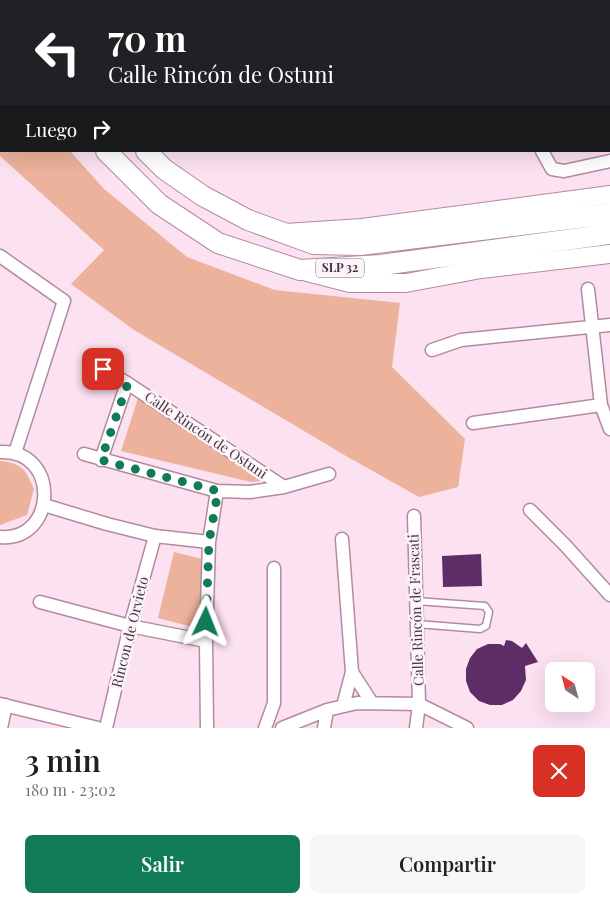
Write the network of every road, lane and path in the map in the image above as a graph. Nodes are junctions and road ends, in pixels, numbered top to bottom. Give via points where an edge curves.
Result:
1 (107, 152) edge
2 (147, 152) edge
3 (543, 152) edge
4 (610, 161) edge
5 (610, 195) edge
6 (610, 214) edge
7 (282, 233) junction
8 (610, 234) edge
9 (610, 254) edge
10 (0, 256) edge
11 (300, 270) junction
12 (588, 288) dead end
13 (610, 325) edge
14 (592, 328) junction
15 (432, 350) dead end
16 (103, 369) dead end
17 (128, 383) junction
18 (601, 405) junction
19 (473, 423) dead end
20 (610, 429) edge
21 (0, 452) edge
22 (15, 453) junction
23 (84, 454) dead end
24 (101, 460) junction
25 (329, 474) dead end
26 (284, 487) junction
27 (218, 491) junction
28 (44, 505) junction
29 (530, 510) dead end
30 (414, 516) dead end
31 (155, 536) junction
32 (0, 537) edge
33 (342, 539) dead end
34 (209, 542) junction
35 (274, 568) dead end
36 (610, 596) edge
37 (416, 601) junction
38 (40, 602) dead end
39 (417, 624) junction
40 (130, 626) junction
41 (206, 641) junction
42 (352, 672) junction
43 (372, 703) junction
44 (3, 704) edge
45 (274, 704) junction
46 (419, 704) junction
47 (343, 706) junction
48 (327, 710) junction
49 (284, 727) edge
50 (1, 728) edge
51 (98, 728) edge
52 (106, 728) edge
53 (207, 728) edge
54 (265, 728) edge
55 (324, 728) edge
56 (416, 728) edge
57 (467, 728) edge

1 - 11 main road, SLP 32 via 159,204 218,243
2 - 7 main road, SLP 32 via 164,169 203,196 248,220
3 - 4 street via 552,169 564,171
5 - 7 street via 362,228
6 - 7 main road, SLP 32 via 360,245 314,244
8 - 11 main road, SLP 32 via 381,265
9 - 11 street via 481,269 406,283 350,283
10 - 22 street via 64,301
12 - 14 street
13 - 14 street
14 - 15 street via 461,340
14 - 18 street
16 - 17 street
17 - 24 street, Calle Rincón de Ostuni
17 - 26 street, Calle Rincón de Ostuni
18 - 19 street
18 - 20 street
21 - 22 street
22 - 28 street via 27,459 43,479
23 - 24 street
24 - 27 street, Calle Rincón de Ostuni
25 - 26 street, Calle Rincón de Ostuni
26 - 27 street, Calle Rincón de Ostuni via 250,492
27 - 34 street
28 - 31 street
28 - 32 street via 29,528
29 - 36 street
30 - 37 street, Calle Rincón de Frascati
31 - 34 street
31 - 40 street, Rincon de Orvieto
33 - 42 street
34 - 41 street
35 - 45 street
37 - 39 street, Calle Rincón de Frascati
37 - 39 lane via 485,606 489,612 486,626 480,629
38 - 40 street
39 - 46 street, Calle Rincón de Frascati
40 - 41 street
40 - 52 street, Rincon de Orvieto
41 - 53 street
42 - 43 street
42 - 47 street
43 - 46 street
43 - 47 street
44 - 50 street
44 - 51 street
45 - 49 street
45 - 54 street
46 - 56 street, Calle Rincón de Frascati
46 - 57 street
47 - 48 street
48 - 49 street
48 - 55 street

